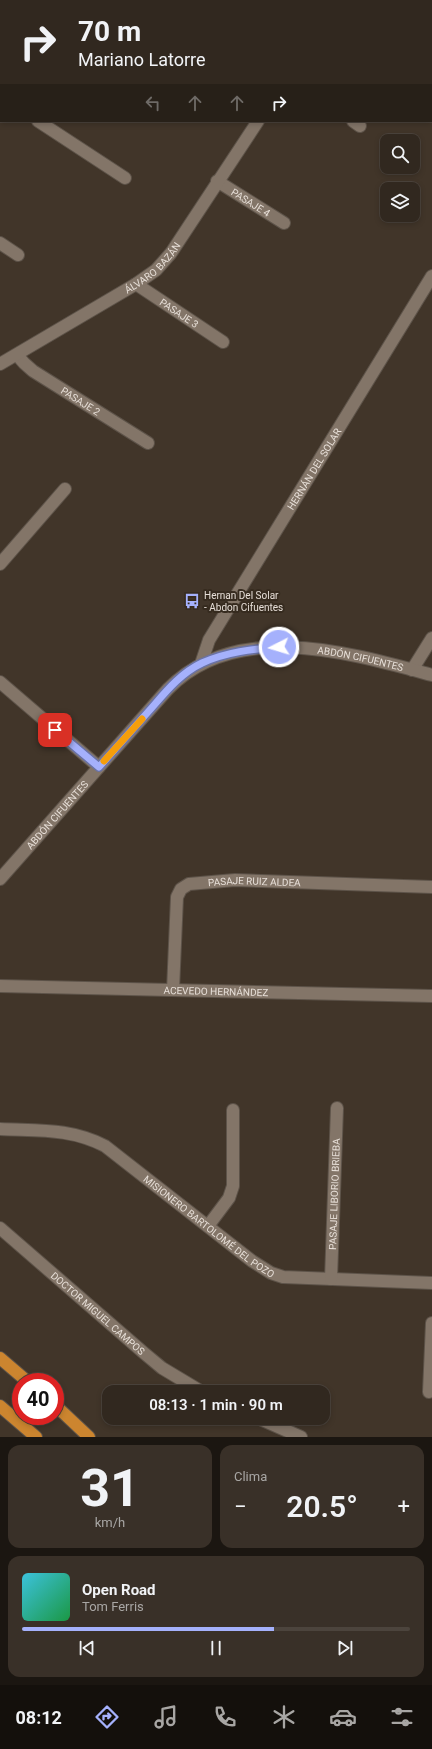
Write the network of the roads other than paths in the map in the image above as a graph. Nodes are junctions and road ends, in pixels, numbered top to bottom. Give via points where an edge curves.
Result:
1 (40, 122) edge
2 (257, 122) edge
3 (125, 178) dead end
4 (217, 181) junction
5 (284, 223) dead end
6 (0, 243) edge
7 (18, 254) dead end
8 (432, 276) edge
9 (136, 284) junction
10 (224, 342) dead end
11 (18, 355) junction
12 (0, 364) edge
13 (148, 443) dead end
14 (65, 489) dead end
15 (0, 564) edge
16 (432, 638) edge
17 (201, 664) junction
18 (412, 670) junction
19 (432, 675) edge
20 (0, 682) edge
21 (99, 767) junction
22 (0, 879) edge
23 (432, 887) edge
24 (0, 986) edge
25 (173, 990) junction
26 (432, 996) edge
27 (337, 1108) dead end
28 (234, 1110) dead end
29 (0, 1129) edge
30 (208, 1226) junction
31 (0, 1228) edge
32 (331, 1279) junction
33 (432, 1282) edge
34 (432, 1324) edge
35 (0, 1358) edge
36 (18, 1373) edge
37 (190, 1385) edge
38 (429, 1392) dead end
39 (0, 1406) edge
40 (64, 1413) edge
41 (274, 1425) edge
42 (36, 1437) edge
43 (89, 1437) edge
44 (301, 1437) edge

1 - 3 street
2 - 4 street, ÁLVARO BAZÁN
4 - 5 street, PASAJE 4
4 - 9 street, ÁLVARO BAZÁN via 165,262
6 - 7 street
8 - 17 street, HERNÁN DEL SOLAR via 209,640
9 - 10 street, PASAJE 3
9 - 11 street, ÁLVARO BAZÁN
11 - 12 street, ÁLVARO BAZÁN
11 - 13 street, PASAJE 2 via 33,371
14 - 15 street
16 - 18 street
17 - 18 street, ABDÓN CIFUENTES via 240,652 300,647 320,649
17 - 21 street, ABDÓN CIFUENTES via 178,679
18 - 19 street, ABDÓN CIFUENTES
20 - 21 street
21 - 22 street, ABDÓN CIFUENTES
23 - 25 street, PASAJE RUIZ ALDEA via 235,880 184,886 177,897
24 - 25 street, ACEVEDO HERNÁNDEZ
25 - 26 street, ACEVEDO HERNÁNDEZ
27 - 32 street, PASAJE LIBORIO BRIEBA
28 - 30 street via 233,1186 229,1198
29 - 30 street, MISIONERO BARTOLOMÉ DEL POZO via 60,1132 91,1139 105,1146
30 - 32 street, MISIONERO BARTOLOMÉ DEL POZO via 271,1273 289,1277
31 - 37 street, DOCTOR MIGUEL CAMPOS via 162,1368
32 - 33 street, MISIONERO BARTOLOMÉ DEL POZO
34 - 38 street
35 - 36 highway
39 - 42 highway
40 - 43 highway
41 - 44 street

